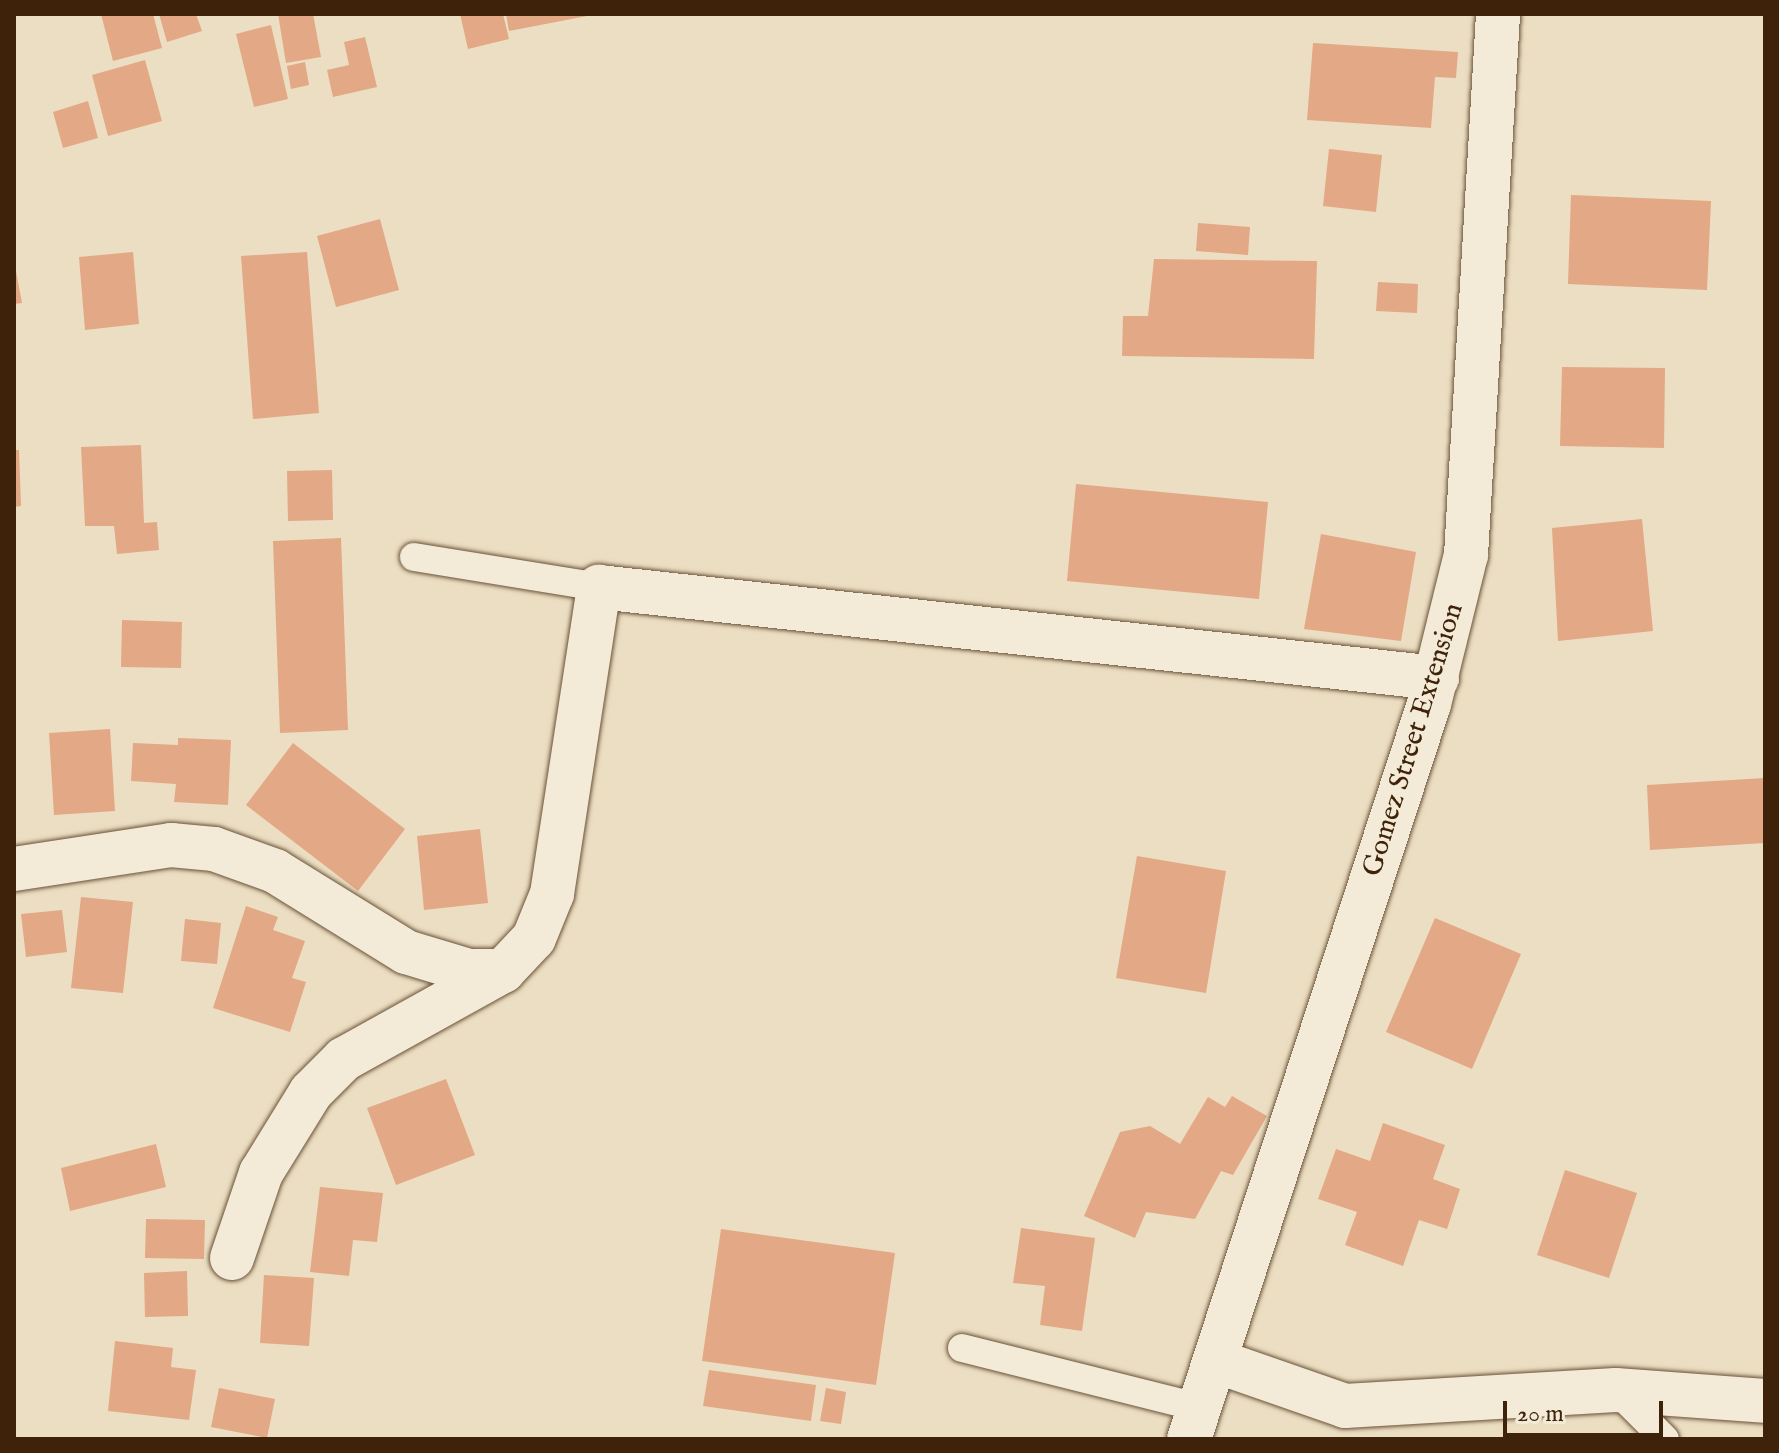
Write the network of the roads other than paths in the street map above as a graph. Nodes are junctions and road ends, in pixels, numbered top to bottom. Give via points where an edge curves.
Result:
1 (1498, 14) edge
2 (414, 557) dead end
3 (599, 587) junction
4 (1437, 678) junction
5 (14, 869) edge
6 (503, 971) junction
7 (232, 1258) dead end
8 (962, 1348) dead end
9 (1216, 1361) junction
10 (1616, 1390) junction
11 (1765, 1401) edge
12 (1195, 1423) edge
13 (1665, 1439) edge

1 - 4 street, Gomez Street Extension via 1466,555
2 - 3 lane
3 - 4 street
3 - 6 street via 552,894 534,938
4 - 9 street, Gomez Street Extension
5 - 6 street via 171,845 214,849 275,871 406,952 469,971
6 - 7 street via 344,1059 311,1092 261,1173
8 - 12 lane
9 - 10 street via 1345,1406
9 - 12 street, Gomez Street Extension
10 - 11 street
10 - 13 lane

